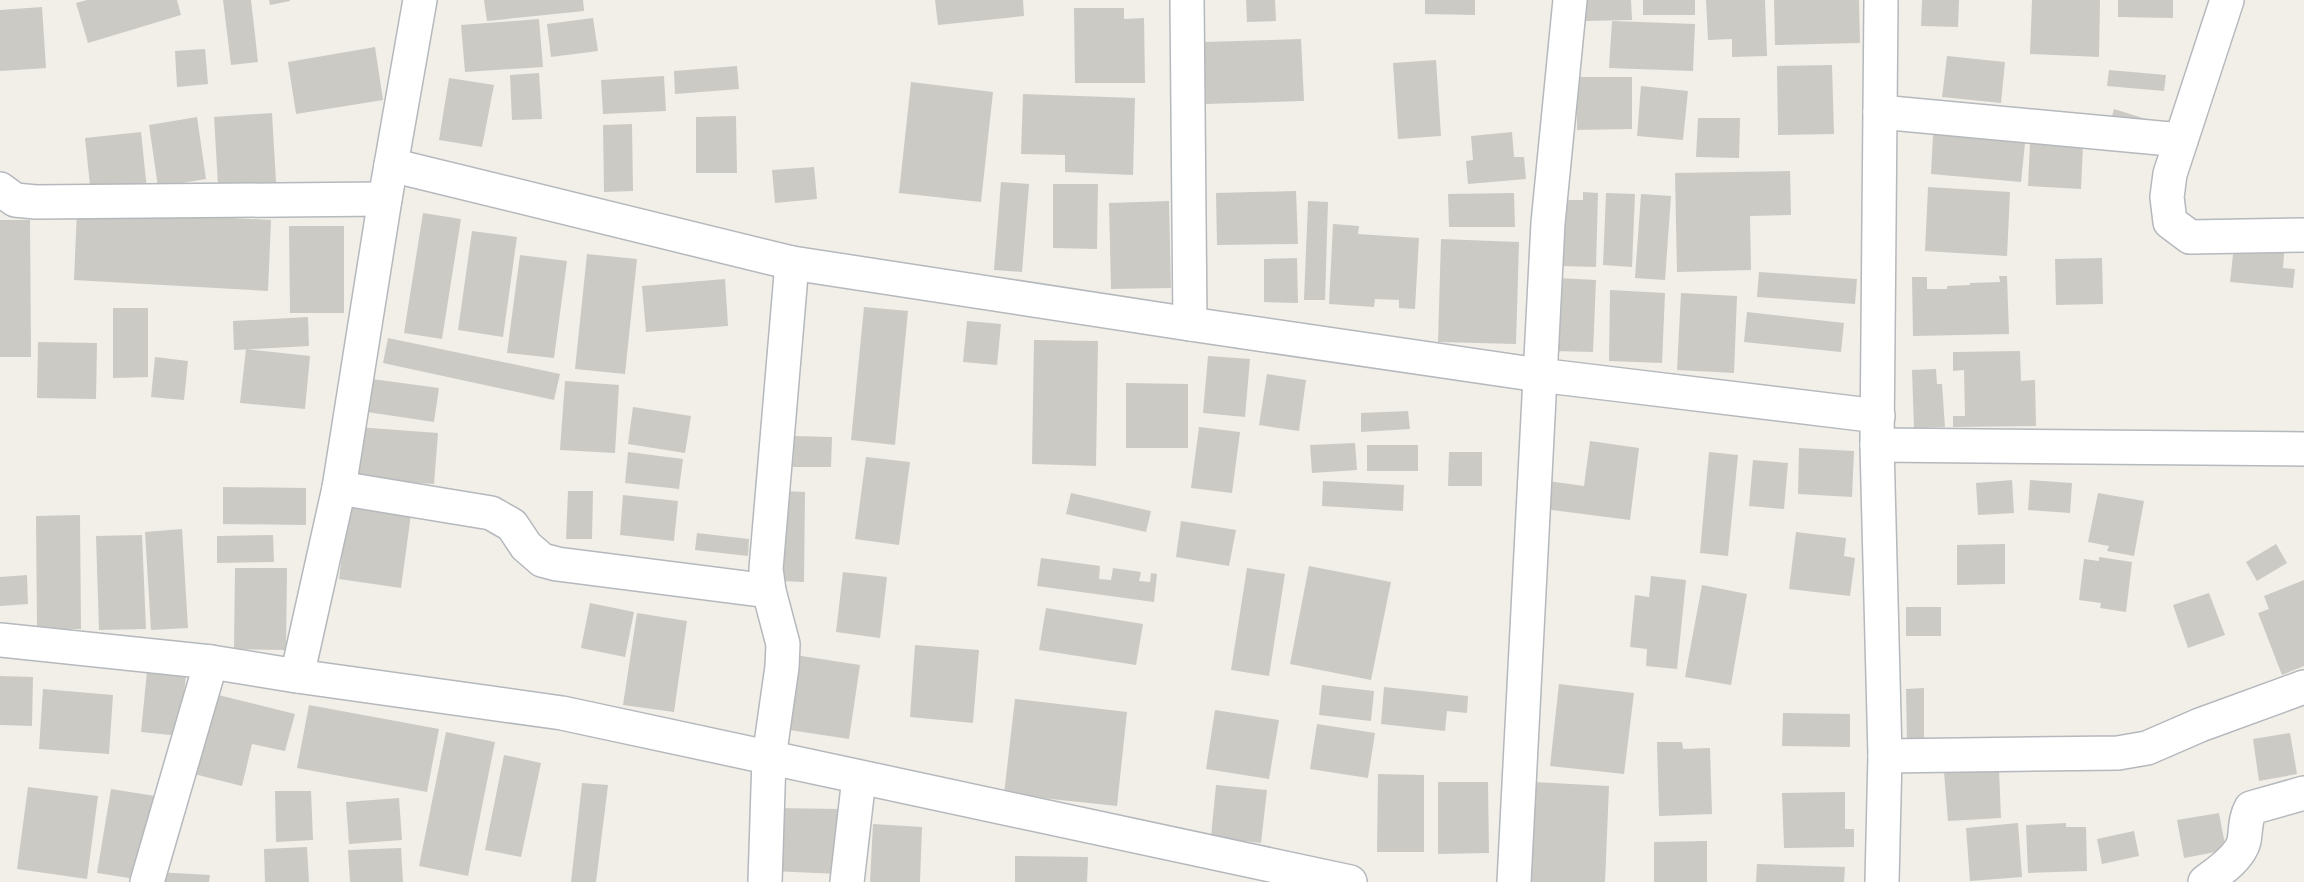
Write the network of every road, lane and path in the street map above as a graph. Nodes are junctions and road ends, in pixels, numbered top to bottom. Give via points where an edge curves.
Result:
1 (420, 0) edge
2 (1187, 0) edge
3 (1570, 0) edge
4 (1881, 0) edge
5 (2227, 0) edge
6 (1880, 112) junction
7 (2181, 140) junction
8 (391, 165) junction
9 (0, 189) edge
10 (386, 199) junction
11 (2304, 236) edge
12 (792, 263) junction
13 (1190, 324) junction
14 (1539, 375) junction
15 (1878, 430) junction
16 (2304, 449) edge
17 (339, 488) junction
18 (769, 591) junction
19 (0, 640) edge
20 (211, 662) junction
21 (297, 676) junction
22 (2304, 687) edge
23 (1886, 756) junction
24 (769, 758) junction
25 (859, 778) junction
26 (2304, 793) edge
27 (147, 882) edge
28 (765, 882) edge
29 (847, 882) edge
30 (1350, 882) edge
31 (1514, 882) edge
32 (1882, 882) edge
33 (2205, 882) edge

1 - 8 street
2 - 13 street
3 - 14 street via 1548,223
4 - 6 street
5 - 7 street
6 - 7 street
6 - 15 street
7 - 11 street via 2170,174 2170,222 2190,237
8 - 10 street
8 - 12 street
9 - 10 street via 15,200 36,202
10 - 17 street
12 - 13 street
12 - 18 street via 766,569
13 - 14 street
14 - 15 street
14 - 31 street
15 - 16 street
15 - 23 street
17 - 18 street via 490,513 512,525 526,546 542,560 556,564
17 - 21 street
18 - 24 street via 783,644
19 - 20 street
20 - 21 street
20 - 27 street
21 - 24 street via 562,713
22 - 23 street via 2147,748 2118,753
23 - 32 street
24 - 25 street
24 - 28 street
25 - 29 street
25 - 30 street
26 - 33 street via 2251,808 2237,854

